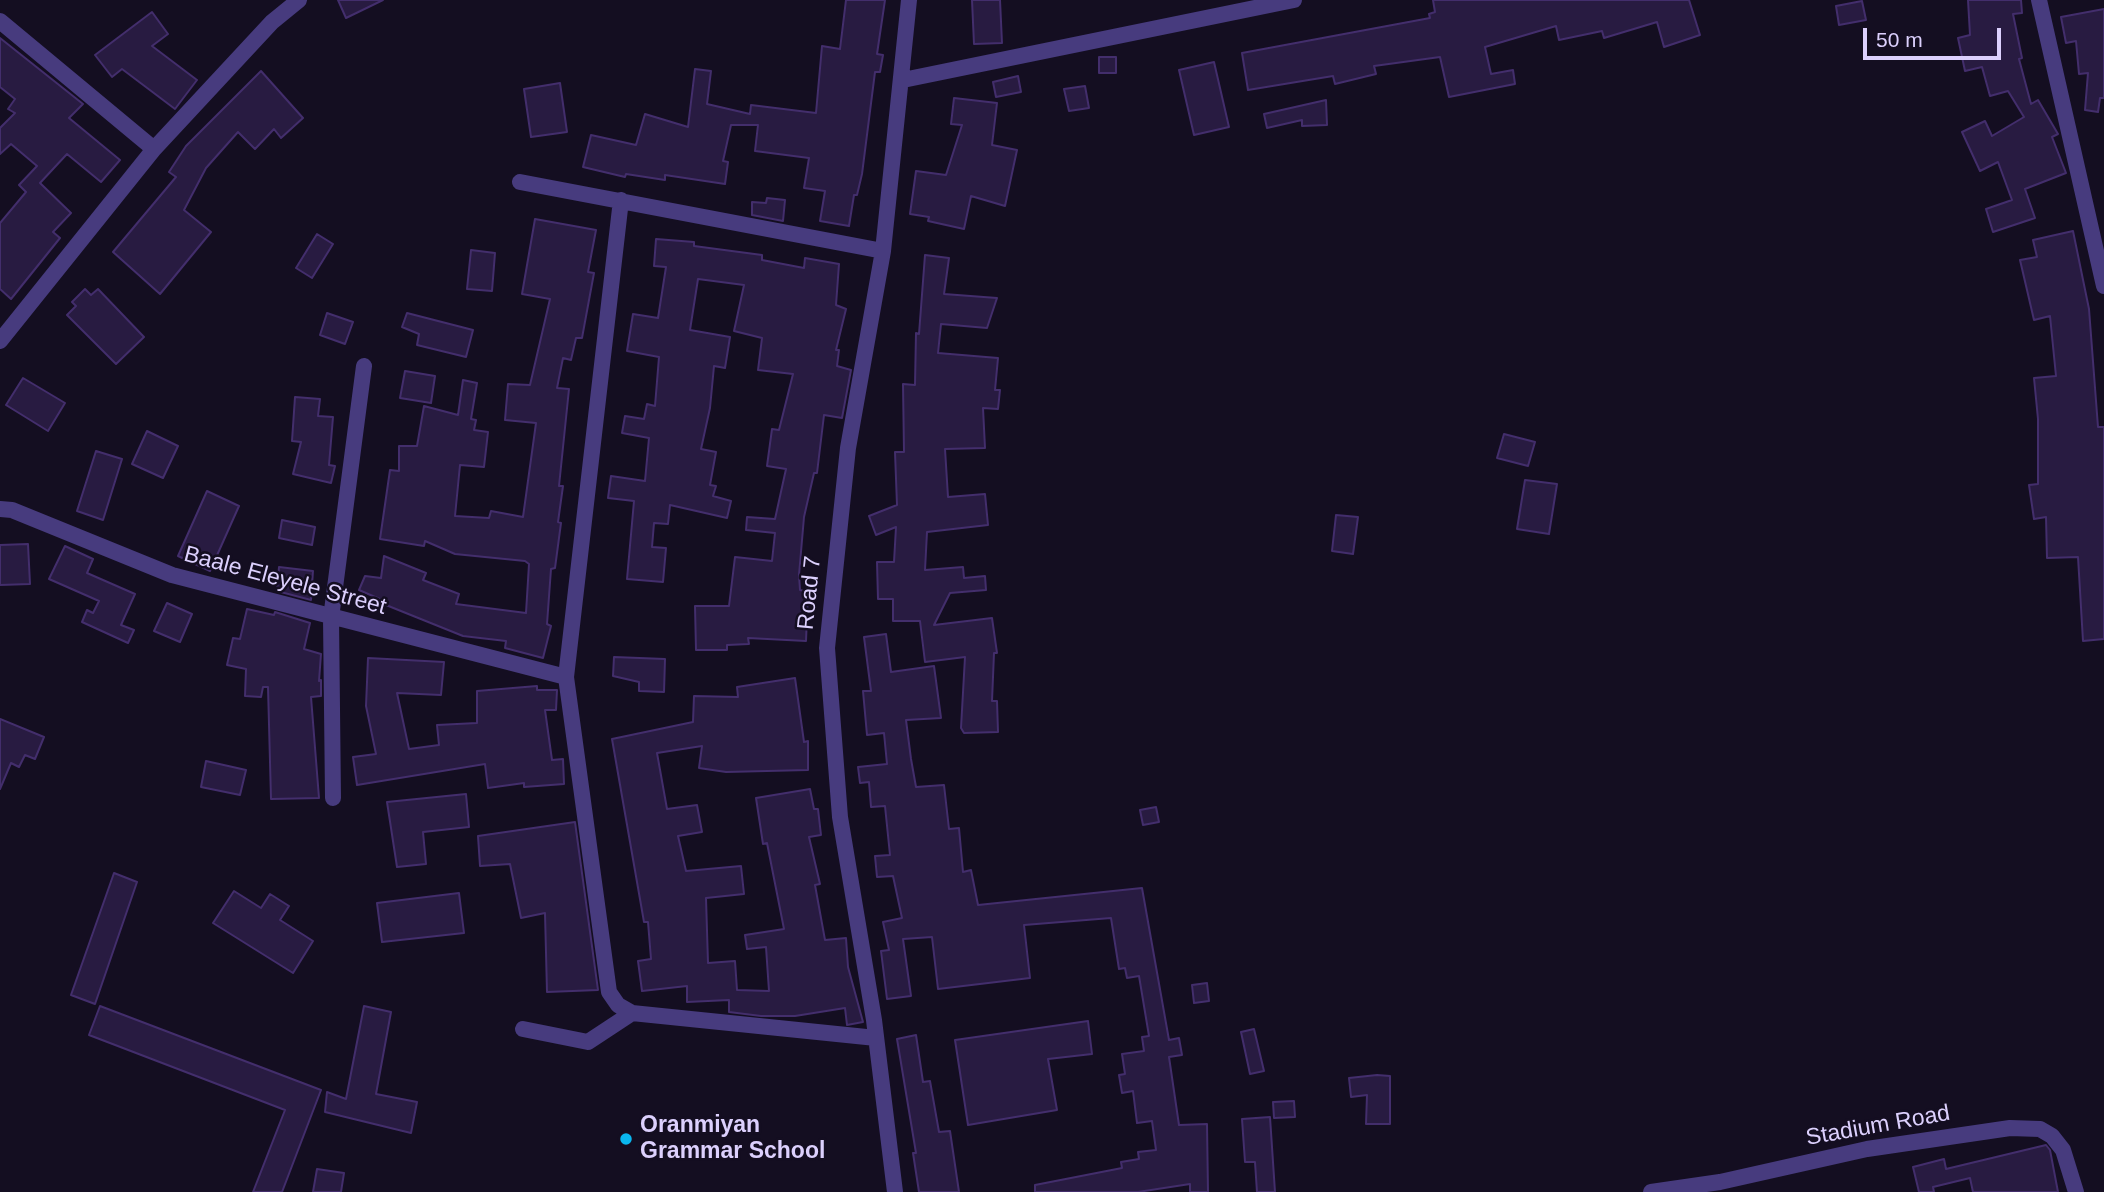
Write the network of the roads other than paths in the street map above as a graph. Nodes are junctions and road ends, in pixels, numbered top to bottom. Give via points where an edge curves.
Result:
1 (299, 0) edge
2 (909, 0) edge
3 (1293, 0) edge
4 (2039, 0) edge
5 (0, 21) edge
6 (903, 80) junction
7 (154, 149) junction
8 (520, 183) dead end
9 (621, 200) junction
10 (883, 251) junction
11 (2104, 286) edge
12 (0, 341) edge
13 (364, 366) dead end
14 (0, 509) edge
15 (331, 618) junction
16 (566, 677) junction
17 (333, 798) dead end
18 (632, 1013) junction
19 (523, 1029) dead end
20 (876, 1038) junction
21 (895, 1192) edge
22 (1651, 1192) edge
23 (2076, 1192) edge

1 - 7 street via 272,22
2 - 6 street, Road 7
3 - 6 street
4 - 11 street
5 - 7 street
6 - 10 street, Road 7
7 - 12 street
8 - 9 street
9 - 10 street
9 - 16 street
10 - 20 street, Road 7 via 848,448 827,648 839,817
13 - 15 street
14 - 15 street, Baale Eleyele Street via 172,575
15 - 16 street, Baale Eleyele Street
15 - 17 street
16 - 18 street via 609,992 618,1005
18 - 19 street via 588,1042
18 - 20 street
20 - 21 street, Road 7
22 - 23 street, Stadium Road via 1720,1182 1867,1149 2010,1128 2040,1129 2052,1136 2063,1150

